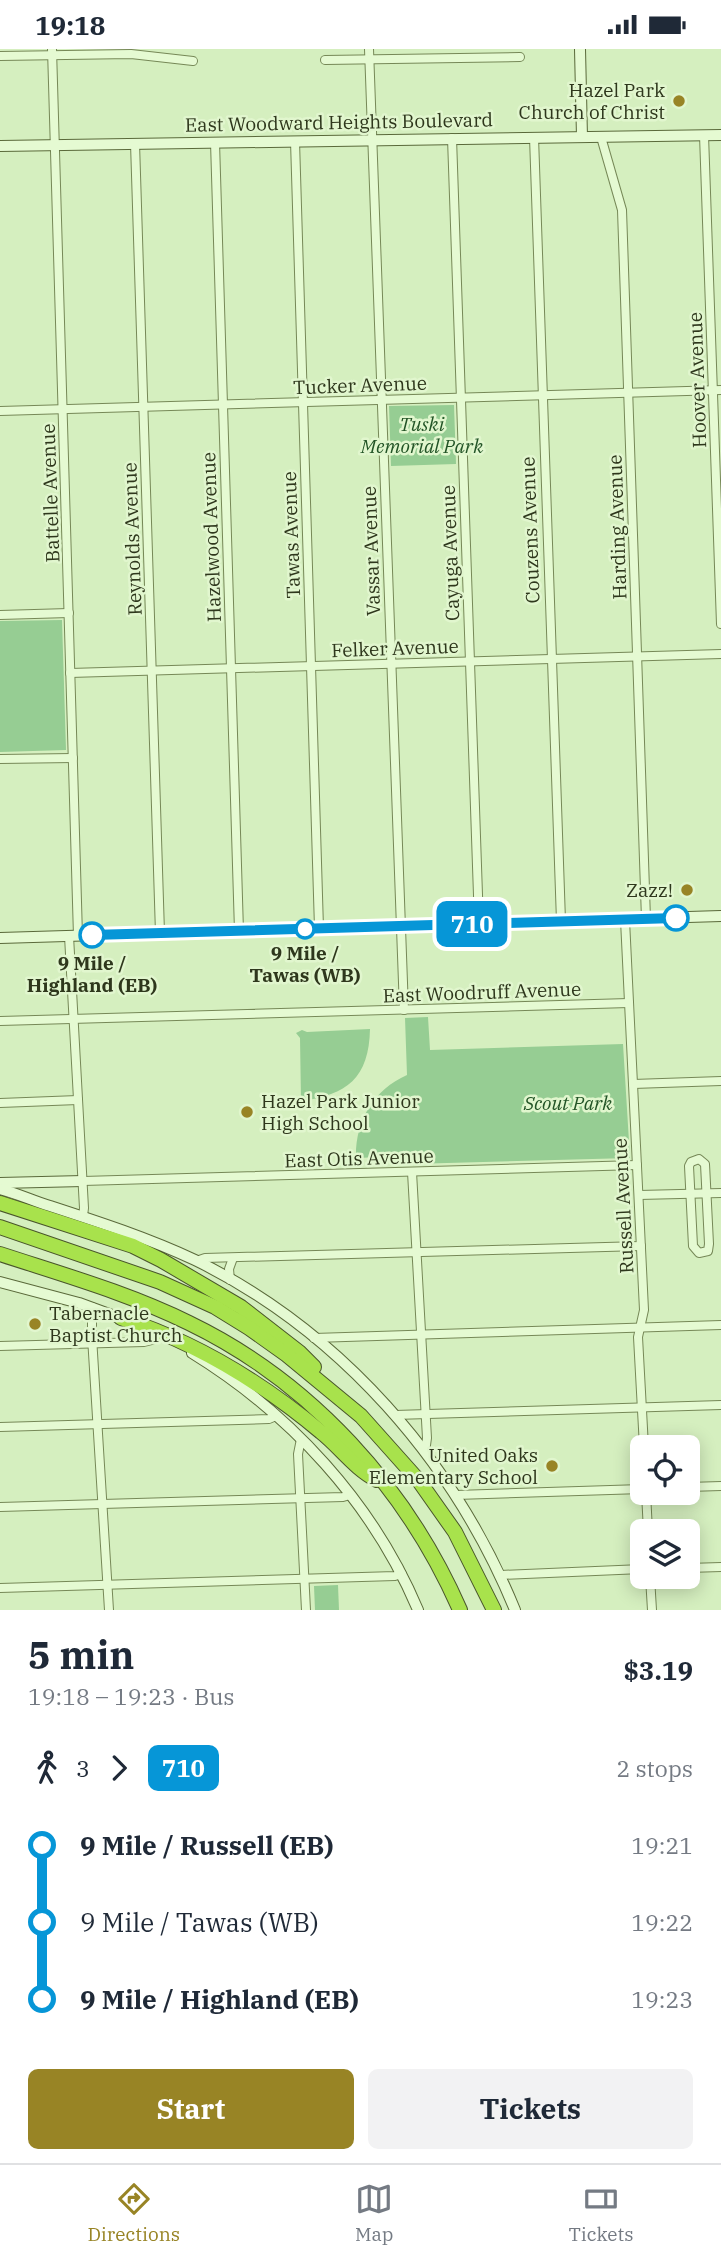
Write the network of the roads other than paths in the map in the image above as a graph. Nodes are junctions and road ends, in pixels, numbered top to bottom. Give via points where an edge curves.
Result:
1 (369, 49) edge
2 (580, 49) edge
3 (52, 52) edge
4 (0, 56) edge
5 (520, 57) dead end
6 (325, 60) dead end
7 (369, 60) junction
8 (193, 61) dead end
9 (704, 135) junction
10 (721, 135) edge
11 (534, 137) junction
12 (582, 137) junction
13 (601, 137) junction
14 (452, 138) junction
15 (372, 140) junction
16 (295, 141) junction
17 (215, 142) junction
18 (135, 143) junction
19 (56, 145) junction
20 (0, 146) edge
21 (717, 390) edge
22 (628, 392) junction
23 (543, 395) junction
24 (461, 397) junction
25 (381, 400) junction
26 (303, 402) junction
27 (223, 405) junction
28 (143, 407) junction
29 (63, 409) junction
30 (0, 411) edge
31 (69, 613) junction
32 (0, 615) edge
33 (721, 624) edge
34 (721, 654) edge
35 (637, 656) junction
36 (552, 659) junction
37 (470, 661) junction
38 (391, 664) junction
39 (311, 666) junction
40 (231, 669) junction
41 (152, 671) junction
42 (70, 673) junction
43 (73, 758) junction
44 (0, 759) edge
45 (721, 916) edge
46 (625, 919) junction
47 (646, 919) junction
48 (561, 921) junction
49 (479, 924) junction
50 (400, 926) junction
51 (319, 928) junction
52 (239, 931) junction
53 (160, 933) junction
54 (73, 936) junction
55 (0, 938) edge
56 (629, 1003) junction
57 (404, 1010) junction
58 (73, 1019) junction
59 (0, 1021) edge
60 (721, 1081) edge
61 (633, 1084) junction
62 (78, 1100) junction
63 (0, 1103) edge
64 (637, 1165) junction
65 (412, 1172) junction
66 (83, 1181) junction
67 (0, 1183) edge
68 (707, 1193) junction
69 (721, 1193) edge
70 (691, 1194) junction
71 (7, 1195) edge
72 (639, 1195) junction
73 (83, 1216) junction
74 (0, 1227) edge
75 (641, 1246) junction
76 (416, 1253) junction
77 (0, 1254) edge
78 (233, 1258) junction
79 (195, 1261) junction
80 (230, 1280) junction
81 (0, 1282) edge
82 (92, 1307) junction
83 (121, 1318) junction
84 (721, 1325) edge
85 (639, 1328) junction
86 (158, 1334) junction
87 (421, 1334) junction
88 (314, 1338) junction
89 (93, 1343) junction
90 (0, 1346) edge
91 (721, 1405) edge
92 (642, 1408) junction
93 (425, 1413) junction
94 (395, 1415) junction
95 (276, 1416) junction
96 (361, 1416) junction
97 (98, 1424) junction
98 (0, 1427) edge
99 (643, 1435) edge
100 (301, 1439) junction
101 (425, 1453) junction
102 (387, 1485) junction
103 (721, 1486) edge
104 (700, 1487) edge
105 (630, 1489) edge
106 (350, 1495) junction
107 (456, 1495) junction
108 (300, 1498) junction
109 (102, 1504) junction
110 (0, 1507) edge
111 (721, 1567) edge
112 (700, 1568) edge
113 (630, 1570) edge
114 (401, 1574) junction
115 (500, 1575) junction
116 (304, 1579) junction
117 (107, 1585) junction
118 (0, 1588) edge
119 (651, 1589) edge
120 (109, 1610) edge
121 (306, 1610) edge
122 (418, 1610) edge
123 (460, 1610) edge
124 (494, 1610) edge
125 (516, 1610) edge
126 (652, 1610) edge

1 - 7 street, Vassar Avenue
2 - 12 main road
3 - 4 street
3 - 8 street
3 - 19 street, Battelle Avenue
5 - 7 street
6 - 7 street
7 - 15 street, Vassar Avenue
9 - 10 main road, East Woodward Heights Boulevard
9 - 13 main road, East Woodward Heights Boulevard
9 - 21 street, Hoover Avenue
11 - 12 main road, East Woodward Heights Boulevard
11 - 14 main road, East Woodward Heights Boulevard
11 - 23 street, Couzens Avenue
12 - 13 main road, East Woodward Heights Boulevard
13 - 22 street, Harding Avenue via 621,205
14 - 15 main road, East Woodward Heights Boulevard
14 - 24 street, Cayuga Avenue
15 - 16 main road, East Woodward Heights Boulevard
15 - 25 street, Vassar Avenue
16 - 17 main road, East Woodward Heights Boulevard
16 - 26 street, Tawas Avenue
17 - 18 main road, East Woodward Heights Boulevard
17 - 27 street, Hazelwood Avenue
18 - 19 main road, East Woodward Heights Boulevard
18 - 28 street, Reynolds Avenue
19 - 20 main road, East Woodward Heights Boulevard
19 - 29 street, Battelle Avenue
21 - 22 street, Tucker Avenue
21 - 33 street, Hoover Avenue
22 - 23 street, Tucker Avenue
22 - 35 street, Harding Avenue
23 - 24 street, Tucker Avenue
23 - 36 street, Couzens Avenue
24 - 25 street, Tucker Avenue
24 - 37 street, Cayuga Avenue
25 - 26 street, Tucker Avenue
25 - 38 street, Vassar Avenue
26 - 27 street, Tucker Avenue
26 - 39 street, Tawas Avenue
27 - 28 street, Tucker Avenue
27 - 40 street, Hazelwood Avenue
28 - 29 street, Tucker Avenue
28 - 41 street, Reynolds Avenue
29 - 30 street, Tucker Avenue
29 - 31 street, Battelle Avenue
31 - 32 street
31 - 42 street, Battelle Avenue
34 - 35 street, Felker Avenue
35 - 36 street, Felker Avenue
35 - 47 street, Harding Avenue
36 - 37 street, Felker Avenue
36 - 48 street, Couzens Avenue
37 - 38 street, Felker Avenue
37 - 49 street, Cayuga Avenue
38 - 39 street, Felker Avenue
38 - 50 street, Vassar Avenue
39 - 40 street, Felker Avenue
39 - 51 street, Tawas Avenue
40 - 41 street, Felker Avenue
40 - 52 street, Hazelwood Avenue
41 - 42 street, Felker Avenue
41 - 53 street, Reynolds Avenue
42 - 43 street, Battelle Avenue
43 - 44 street
43 - 54 street, Battelle Avenue
45 - 47 main road
46 - 47 main road
46 - 48 main road
46 - 56 street, Russell Avenue
48 - 49 main road
49 - 50 main road
50 - 51 main road
50 - 57 street, Vassar Avenue
51 - 52 main road
52 - 53 main road
53 - 54 main road
54 - 55 main road
54 - 58 street, Battelle Avenue
56 - 57 street, East Woodruff Avenue
56 - 61 street, Russell Avenue
57 - 58 street, East Woodruff Avenue
58 - 59 street, East Woodruff Avenue
58 - 62 street, Battelle Avenue
60 - 61 street
61 - 64 street, Russell Avenue
62 - 63 street
62 - 66 street, Battelle Avenue
64 - 65 street, East Otis Avenue
64 - 72 street, Russell Avenue
65 - 66 street, East Otis Avenue
65 - 76 street
66 - 67 main road
66 - 71 street, East Otis Avenue via 15,1187
66 - 73 street, Battelle Avenue
67 - 71 street
68 - 69 street
68 - 70 street
68 - 70 street via 705,1164 699,1159 689,1166
68 - 70 street via 709,1247 699,1253 693,1245
70 - 72 street
71 - 73 main road
71 - 96 highway via 133,1246 214,1290 299,1352
72 - 75 street, Russell Avenue
73 - 79 main road
74 - 96 highway via 160,1282 215,1307 288,1355
75 - 76 street
75 - 85 street, Russell Avenue via 644,1310
76 - 78 street
76 - 87 street
77 - 102 highway via 141,1301 223,1341 319,1411
78 - 79 street
78 - 80 street
79 - 80 main road
80 - 88 main road
81 - 82 main road
82 - 83 main road
82 - 89 street
83 - 86 main road
83 - 102 highway via 171,1335 226,1364 320,1431 366,1475
84 - 85 street
85 - 87 street
85 - 92 street, Russell Avenue
86 - 89 street via 144,1342
86 - 95 main road via 206,1362
87 - 88 street
87 - 93 street
88 - 94 main road
89 - 90 street
89 - 97 street
91 - 92 street
92 - 93 street
92 - 99 street, Russell Avenue
93 - 94 street
93 - 101 street
94 - 101 main road
95 - 97 street
95 - 100 main road
96 - 124 highway via 419,1481 456,1532
97 - 98 street
97 - 109 street
100 - 106 main road
100 - 108 street
101 - 107 main road
102 - 123 highway via 435,1559
103 - 104 street
105 - 107 street
106 - 108 street
106 - 114 main road
107 - 115 main road
108 - 109 street
108 - 116 street
109 - 110 street
109 - 117 street
111 - 112 street
113 - 115 street
114 - 116 street
114 - 122 main road
115 - 125 main road
116 - 117 street
116 - 121 street
117 - 118 street
117 - 120 street
119 - 126 street

